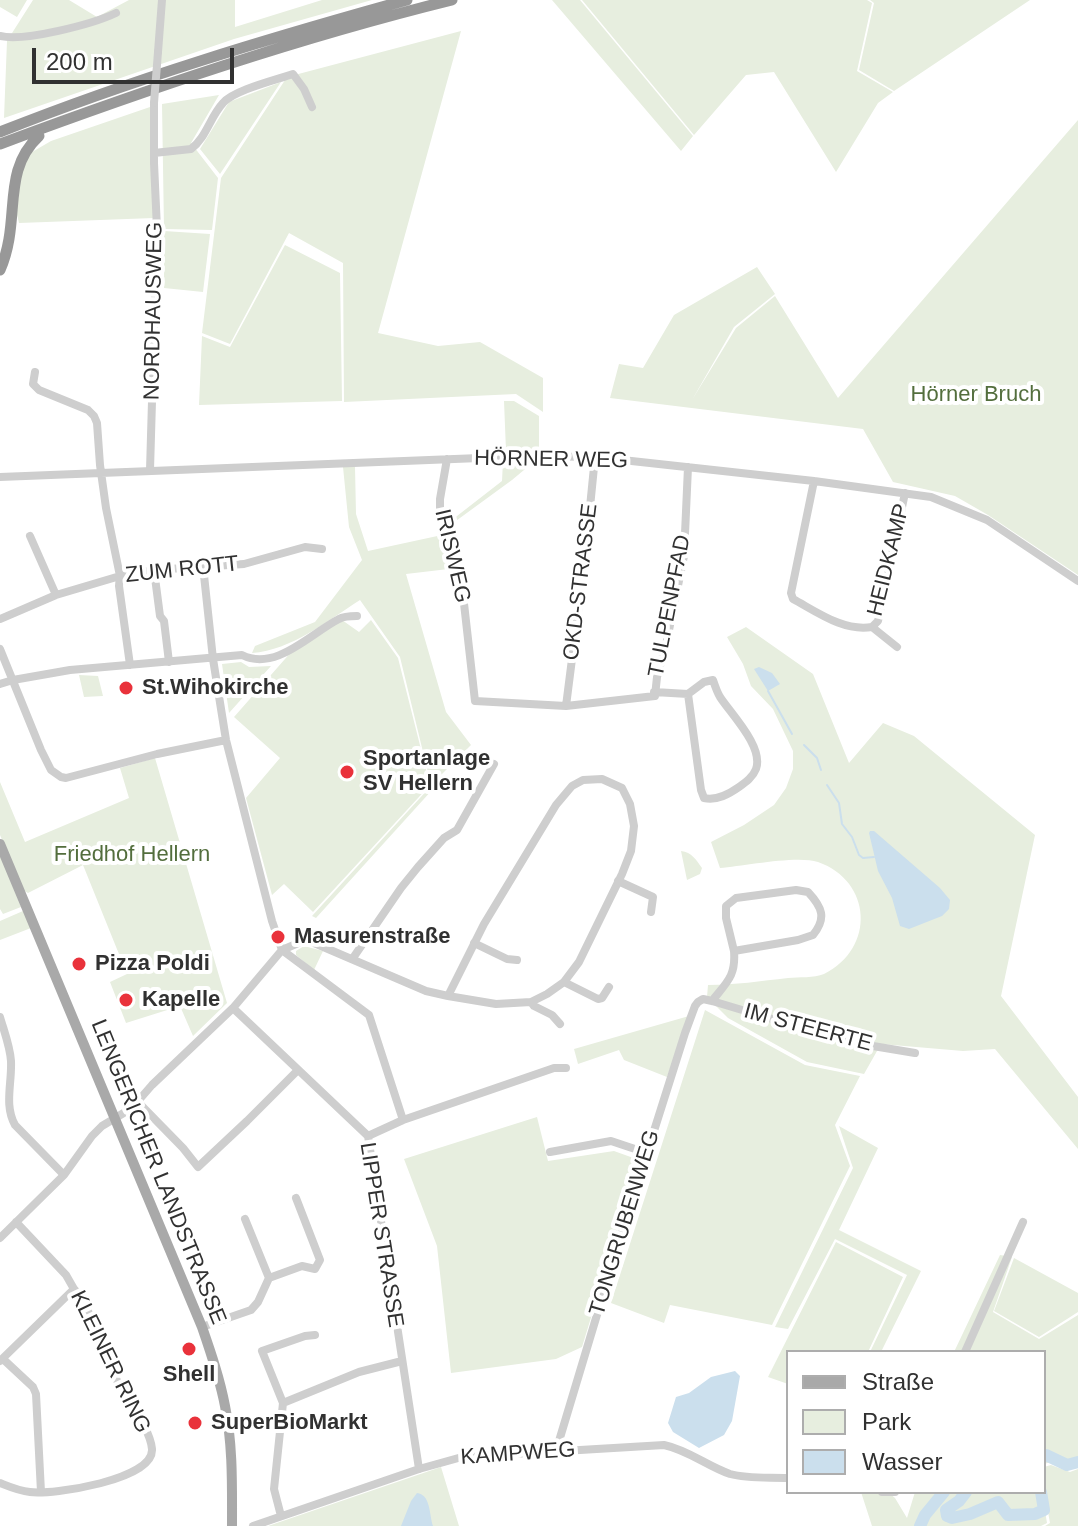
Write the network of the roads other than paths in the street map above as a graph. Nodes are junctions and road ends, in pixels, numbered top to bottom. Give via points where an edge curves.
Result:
1 (162, 0) edge
2 (407, 0) edge
3 (452, 0) edge
4 (116, 13) dead end
5 (0, 36) edge
6 (312, 107) dead end
7 (80, 115) junction
8 (0, 132) edge
9 (0, 144) edge
10 (154, 153) junction
11 (5, 169) dead end
12 (1, 194) edge
13 (0, 225) edge
14 (6, 239) junction
15 (0, 270) edge
16 (35, 372) dead end
17 (595, 457) junction
18 (447, 459) junction
19 (688, 467) junction
20 (150, 470) junction
21 (103, 473) junction
22 (0, 477) edge
23 (814, 481) junction
24 (905, 493) junction
25 (30, 536) dead end
26 (322, 549) dead end
27 (203, 566) junction
28 (154, 570) junction
29 (120, 576) junction
30 (1078, 581) edge
31 (56, 595) junction
32 (357, 616) dead end
33 (0, 619) edge
34 (872, 627) junction
35 (897, 647) dead end
36 (0, 649) edge
37 (213, 659) junction
38 (169, 662) junction
39 (130, 665) junction
40 (13, 680) junction
41 (0, 684) edge
42 (655, 694) junction
43 (688, 694) junction
44 (566, 706) junction
45 (226, 740) junction
46 (494, 764) dead end
47 (0, 844) edge
48 (618, 881) junction
49 (651, 912) dead end
50 (474, 943) junction
51 (282, 950) junction
52 (734, 951) junction
53 (353, 958) junction
54 (517, 960) dead end
55 (564, 982) junction
56 (609, 987) dead end
57 (448, 996) junction
58 (708, 1000) junction
59 (531, 1002) junction
60 (233, 1008) junction
61 (0, 1017) edge
62 (560, 1024) dead end
63 (915, 1053) dead end
64 (566, 1068) dead end
65 (298, 1070) junction
66 (138, 1102) junction
67 (116, 1119) junction
68 (403, 1120) junction
69 (368, 1136) junction
70 (550, 1152) dead end
71 (647, 1153) junction
72 (64, 1175) junction
73 (296, 1198) dead end
74 (245, 1219) dead end
75 (16, 1222) junction
76 (1023, 1222) dead end
77 (0, 1238) edge
78 (269, 1278) junction
79 (74, 1289) junction
80 (202, 1327) junction
81 (315, 1335) dead end
82 (966, 1350) edge
83 (2, 1360) edge
84 (402, 1361) junction
85 (283, 1403) junction
86 (556, 1451) junction
87 (419, 1469) junction
88 (786, 1478) edge
89 (0, 1483) edge
90 (41, 1492) junction
91 (281, 1516) junction
92 (232, 1526) edge
93 (253, 1526) edge

1 - 10 street, NORDHAUSWEG, bridge
2 - 8 highway via 210,57
3 - 7 highway via 285,46
4 - 5 street via 71,28 18,38
6 - 10 street via 293,74 230,96 191,149
7 - 9 highway
7 - 11 highway via 33,139
10 - 20 street, NORDHAUSWEG
12 - 14 highway
13 - 14 highway
14 - 15 highway
16 - 21 street via 33,384 39,390 94,416
17 - 18 street, HÖRNER WEG
17 - 19 street, HÖRNER WEG
17 - 44 street, OKD-STRASSE
18 - 20 street, HÖRNER WEG
18 - 44 street, IRISWEG via 440,515 460,568 475,701
19 - 23 street, HÖRNER WEG
19 - 42 street, TULPENPFAD via 684,556
20 - 21 street, HÖRNER WEG
21 - 22 street, HÖRNER WEG
21 - 29 street
23 - 24 street, HÖRNER WEG
23 - 34 street, HEIDKAMP via 793,599 840,623
24 - 30 street, HÖRNER WEG via 932,497 987,520
24 - 34 street, HEIDKAMP via 878,621
25 - 31 street
26 - 27 street, ZUM ROTT via 305,547 244,564
27 - 28 street, ZUM ROTT
27 - 37 street
28 - 29 street, ZUM ROTT
28 - 38 street
29 - 31 street, ZUM ROTT
29 - 39 street
31 - 33 street, ZUM ROTT
32 - 37 street via 342,617 268,658
34 - 35 street, HEIDKAMP
36 - 40 street
37 - 38 street
37 - 45 street
38 - 39 street
39 - 40 street
40 - 41 street
40 - 45 street via 41,750 61,777
42 - 43 street
42 - 44 street
43 - 43 street via 713,680 757,757 751,778 713,800 704,798 701,790
45 - 51 street
46 - 53 street via 457,830 401,888
47 - 67 main road, LENGERICHER LANDSTRASSE
48 - 49 street via 653,897
48 - 50 street via 633,842 630,804 622,788 602,779 583,780 556,805
48 - 55 street
50 - 54 street
50 - 57 street
51 - 53 street via 303,941
51 - 60 street
51 - 68 street via 369,1015
52 - 52 street via 726,906 736,898 796,890 808,892 821,910 813,935
52 - 58 street, TONGRUBENWEG via 730,979
53 - 57 street
55 - 56 street via 598,999
55 - 59 street
57 - 59 street via 496,1004
58 - 63 street, IM STEERTE via 849,1042
58 - 71 street, TONGRUBENWEG via 695,1006
59 - 62 street
60 - 65 street, LIPPER STRASSE
60 - 66 street
61 - 72 street via 11,1059 10,1116
64 - 68 street
65 - 66 street via 198,1167
65 - 69 street, LIPPER STRASSE
66 - 67 street
67 - 72 street via 92,1136
67 - 80 main road, LENGERICHER LANDSTRASSE
68 - 69 street
69 - 84 street, LIPPER STRASSE
70 - 71 street via 611,1141
71 - 86 street, TONGRUBENWEG
72 - 75 street
73 - 78 street via 320,1260 315,1269 302,1266
74 - 78 street
75 - 77 street
75 - 79 street, KLEINER RING
76 - 82 street
78 - 80 street via 251,1310
79 - 83 street
79 - 90 street, KLEINER RING via 152,1449 141,1469 111,1481
80 - 92 main road, LENGERICHER LANDSTRASSE via 226,1408
81 - 85 street via 262,1351
83 - 90 street via 36,1394
84 - 85 street
84 - 87 street, LIPPER STRASSE
85 - 91 street via 274,1489
86 - 87 street, KAMPWEG via 462,1457
86 - 88 street, KAMPWEG via 664,1445 730,1474
87 - 91 street, KAMPWEG
89 - 90 street, KLEINER RING
91 - 93 street, KAMPWEG

